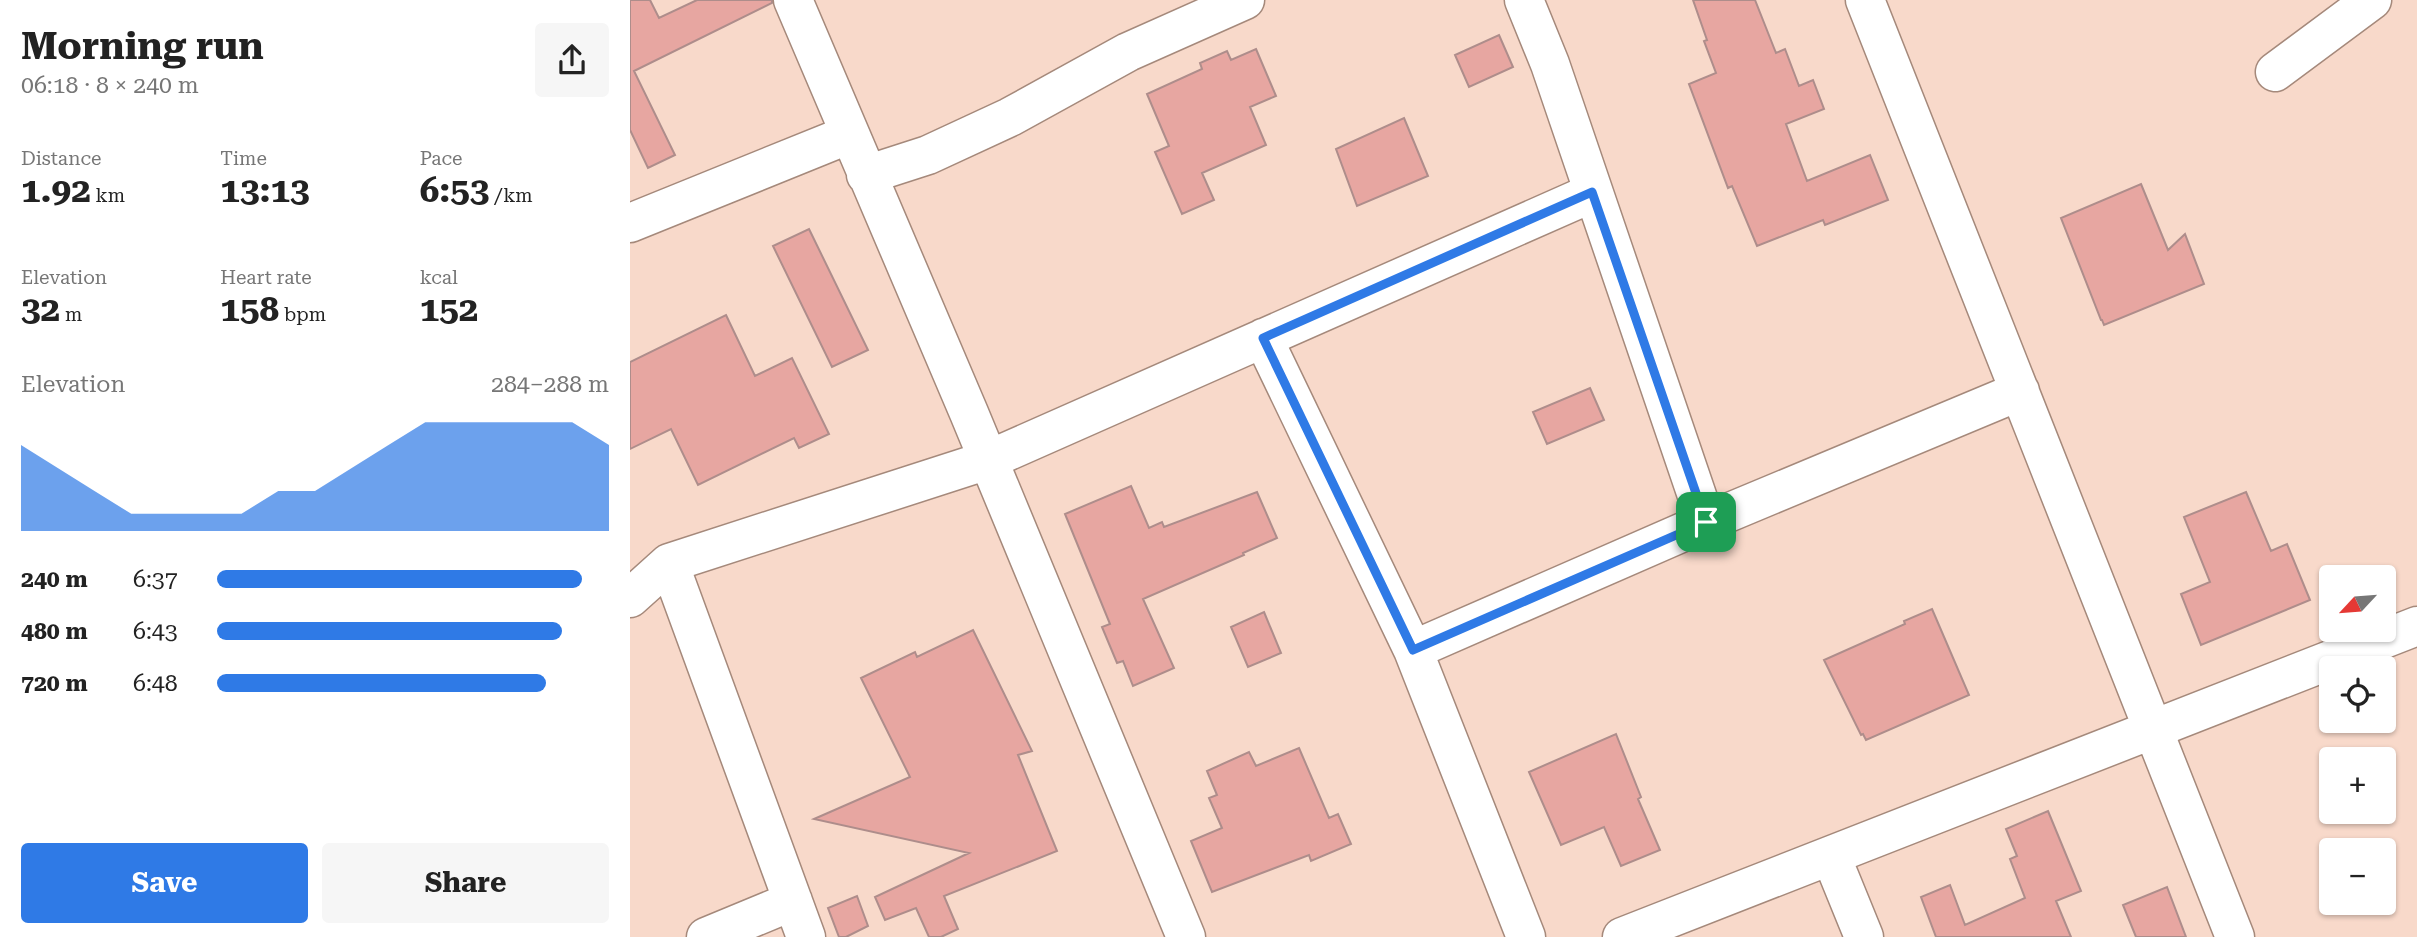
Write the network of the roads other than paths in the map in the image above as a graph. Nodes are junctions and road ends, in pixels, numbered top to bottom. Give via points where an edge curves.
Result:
1 (793, 0) edge
2 (1245, 0) edge
3 (1524, 0) edge
4 (1865, 0) edge
5 (2372, 0) edge
6 (2274, 72) dead end
7 (849, 134) junction
8 (866, 175) junction
9 (1592, 192) junction
10 (630, 223) edge
11 (1263, 338) junction
12 (2020, 391) junction
13 (988, 460) junction
14 (1706, 522) junction
15 (669, 563) junction
16 (630, 598) edge
17 (2417, 626) edge
18 (1413, 650) junction
19 (2153, 730) junction
20 (1831, 856) junction
21 (793, 901) junction
22 (706, 937) edge
23 (806, 937) edge
24 (1186, 937) edge
25 (1526, 937) edge
26 (1622, 937) edge
27 (1864, 937) edge
28 (2235, 937) edge

1 - 7 street
2 - 8 street via 1128,52 1010,117 928,155
3 - 9 street
4 - 12 street
5 - 6 street
7 - 8 street
7 - 10 street
8 - 13 street
9 - 11 street
9 - 14 street
11 - 13 street
11 - 18 street
12 - 14 street
12 - 19 street
13 - 15 street
13 - 24 street
14 - 18 street
15 - 16 street
15 - 21 street
17 - 19 street
18 - 25 street
19 - 20 street
19 - 28 street
20 - 26 street
20 - 27 street
21 - 22 street
21 - 23 street

